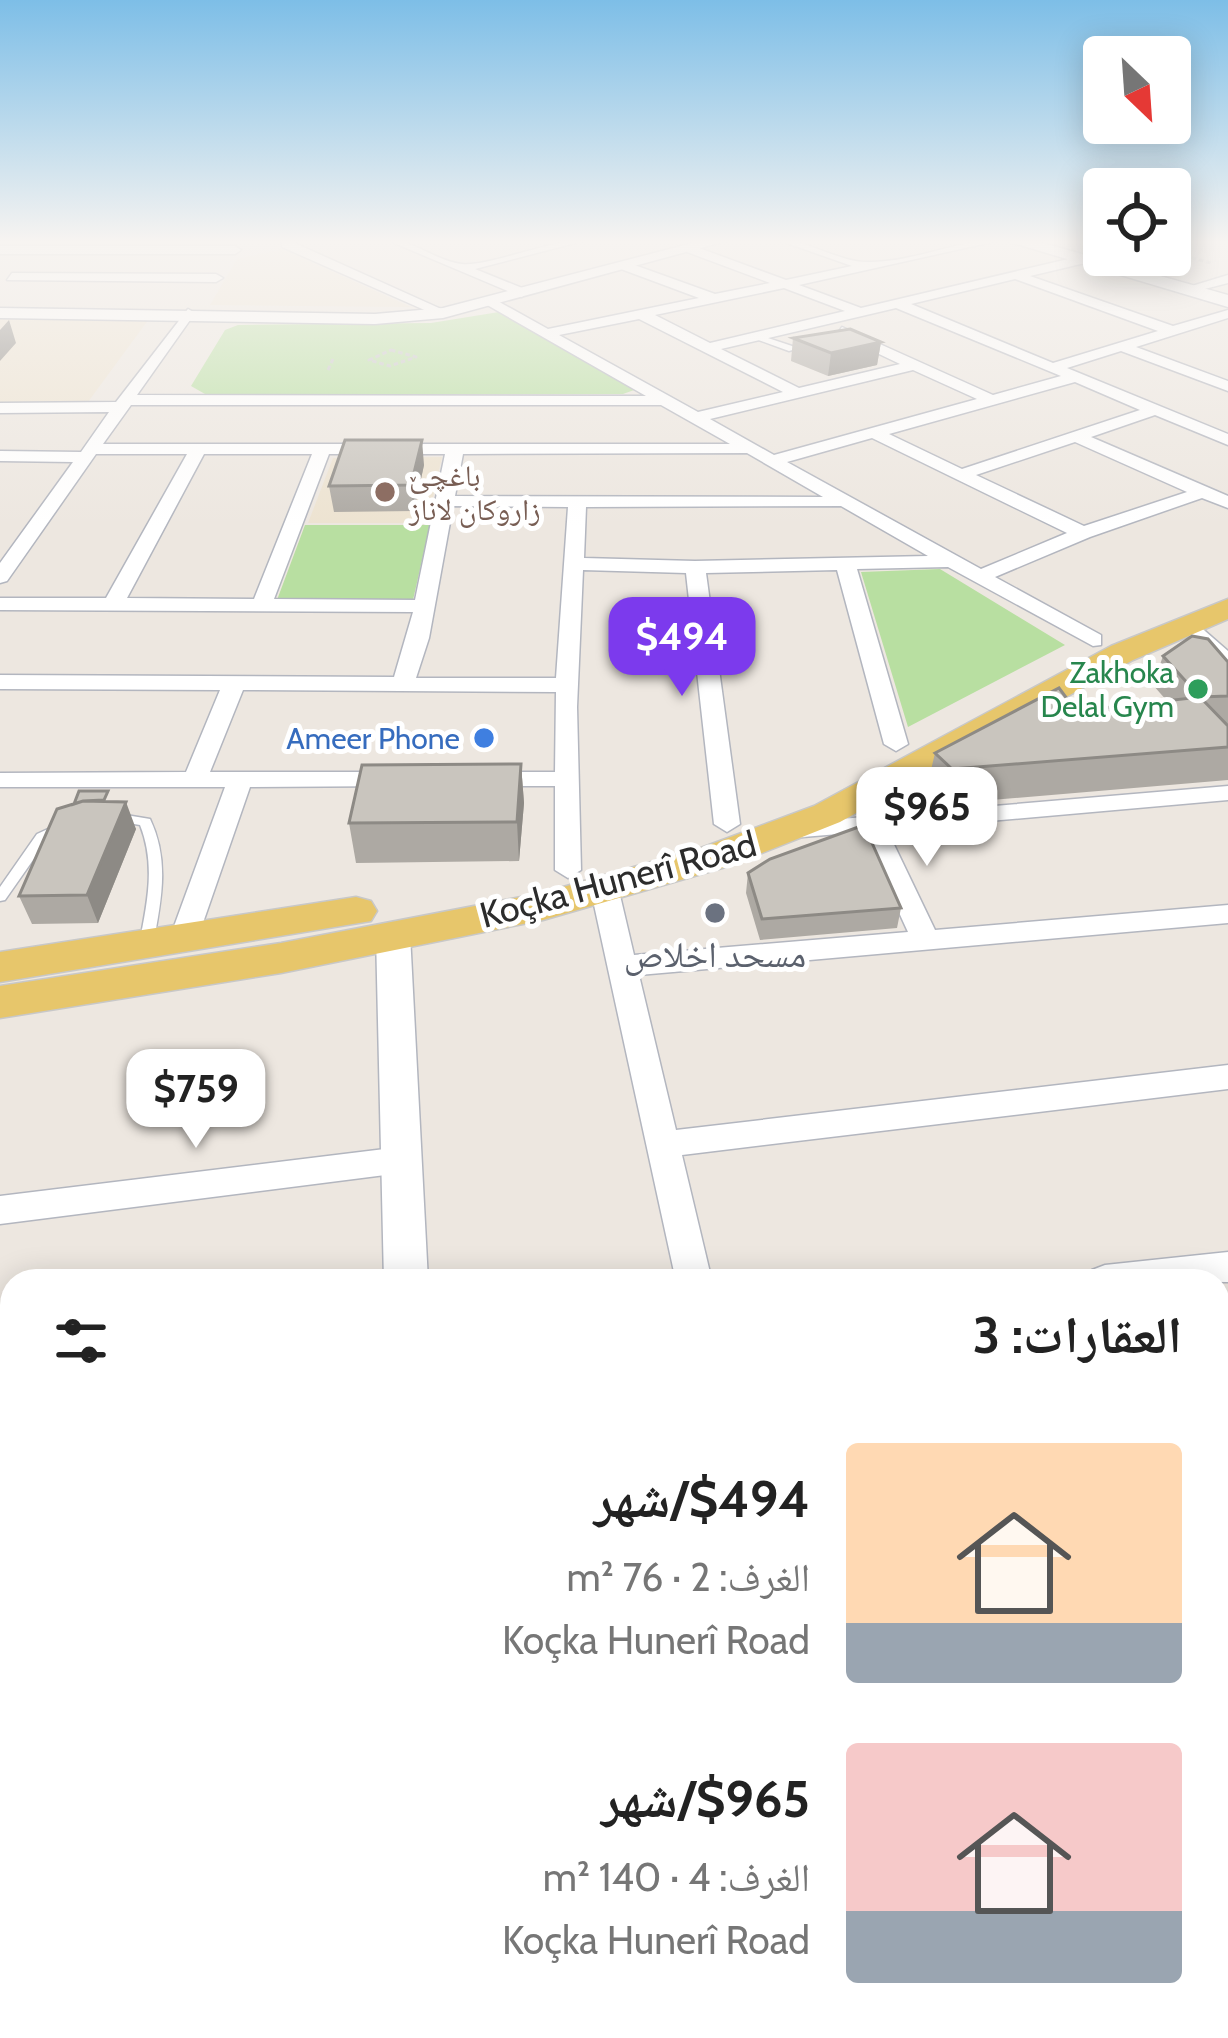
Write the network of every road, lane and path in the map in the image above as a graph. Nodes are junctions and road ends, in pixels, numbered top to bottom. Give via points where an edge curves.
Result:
1 (173, 335) edge
2 (548, 335) edge
3 (683, 335) edge
4 (760, 335) edge
5 (851, 335) edge
6 (973, 335) edge
7 (1160, 335) edge
8 (756, 336) junction
9 (1120, 346) junction
10 (707, 347) junction
11 (792, 349) edge
12 (392, 350) joint
13 (334, 358) dead end
14 (913, 364) junction
15 (1051, 368) junction
16 (328, 370) dead end
17 (1076, 377) junction
18 (1223, 381) edge
19 (795, 392) junction
20 (992, 400) junction
21 (664, 401) junction
22 (123, 404) junction
23 (0, 408) edge
24 (1156, 410) junction
25 (694, 418) junction
26 (400, 424) junction
27 (874, 433) junction
28 (1077, 436) junction
29 (1228, 440) edge
30 (198, 449) junction
31 (322, 449) junction
32 (455, 449) junction
33 (749, 449) junction
34 (88, 453) junction
35 (0, 456) edge
36 (771, 461) junction
37 (960, 475) junction
38 (1203, 491) junction
39 (445, 501) junction
40 (577, 502) junction
41 (843, 502) junction
42 (1228, 503) edge
43 (1083, 533) junction
44 (948, 561) junction
45 (574, 563) junction
46 (846, 566) junction
47 (695, 567) junction
48 (0, 577) edge
49 (979, 577) junction
50 (1228, 581) edge
51 (0, 604) edge
52 (112, 605) junction
53 (262, 605) junction
54 (424, 606) junction
55 (1228, 608) edge
56 (1190, 624) junction
57 (1093, 640) junction
58 (1228, 664) edge
59 (0, 682) edge
60 (233, 684) junction
61 (403, 685) junction
62 (567, 685) junction
63 (896, 744) junction
64 (568, 779) junction
65 (9, 780) edge
66 (195, 780) junction
67 (240, 780) junction
68 (1228, 793) edge
69 (0, 809) edge
70 (91, 818) edge
71 (70, 823) edge
72 (727, 824) junction
73 (872, 826) junction
74 (791, 830) junction
75 (568, 870) junction
76 (605, 891) junction
77 (0, 897) edge
78 (1228, 914) edge
79 (393, 934) junction
80 (925, 938) junction
81 (165, 942) junction
82 (625, 966) junction
83 (1, 999) edge
84 (1228, 1077) edge
85 (663, 1144) junction
86 (401, 1160) junction
87 (0, 1210) edge
88 (406, 1269) edge
89 (691, 1269) edge

1 - 22 street
2 - 21 street
3 - 10 street
4 - 8 street
5 - 14 street
6 - 15 street
7 - 9 street
8 - 10 street
8 - 11 lane
9 - 15 street
9 - 18 street
10 - 19 street
12 - 12 path via 416,357 390,366 369,360
13 - 16 path
14 - 19 street
14 - 20 street
15 - 17 street
17 - 20 street
17 - 24 street
19 - 25 street
20 - 27 street
21 - 25 street
21 - 26 street
22 - 23 street
22 - 26 street
22 - 34 street
24 - 28 street
24 - 29 street
25 - 33 street
26 - 31 street
26 - 32 street
27 - 36 street
27 - 37 street
28 - 37 street
28 - 38 street
30 - 31 street
30 - 34 street
30 - 52 street
31 - 53 street
32 - 33 street
32 - 39 street
33 - 36 street
34 - 35 street
34 - 48 street
36 - 41 street
37 - 43 street
38 - 42 street
38 - 43 street
39 - 40 street
39 - 54 street
40 - 41 street
40 - 45 street
41 - 44 street
43 - 49 street
44 - 46 street
44 - 49 street
45 - 47 street
45 - 62 street
46 - 47 street
46 - 63 street
47 - 72 street
49 - 57 street
50 - 57 main road
51 - 52 street
52 - 53 street
53 - 54 street
54 - 61 street
55 - 56 main road, Koçka Hunerî Road
56 - 58 street
56 - 74 main road, Koçka Hunerî Road
57 - 63 main road
59 - 60 street
60 - 61 street
60 - 66 street
61 - 62 street
62 - 64 street
63 - 72 main road
64 - 67 street
64 - 75 street
65 - 66 street
65 - 69 street
66 - 67 street
67 - 81 street
68 - 73 street
70 - 81 lane via 146,822
71 - 77 lane via 42,837
72 - 75 main road
73 - 74 street
73 - 80 street
74 - 76 main road, Koçka Hunerî Road
75 - 81 main road
76 - 79 main road, Koçka Hunerî Road
76 - 82 street
78 - 80 street
79 - 83 main road, Koçka Hunerî Road
79 - 86 street
80 - 82 street
81 - 83 main road
82 - 85 street
84 - 85 street
85 - 89 street
86 - 87 street
86 - 88 street

